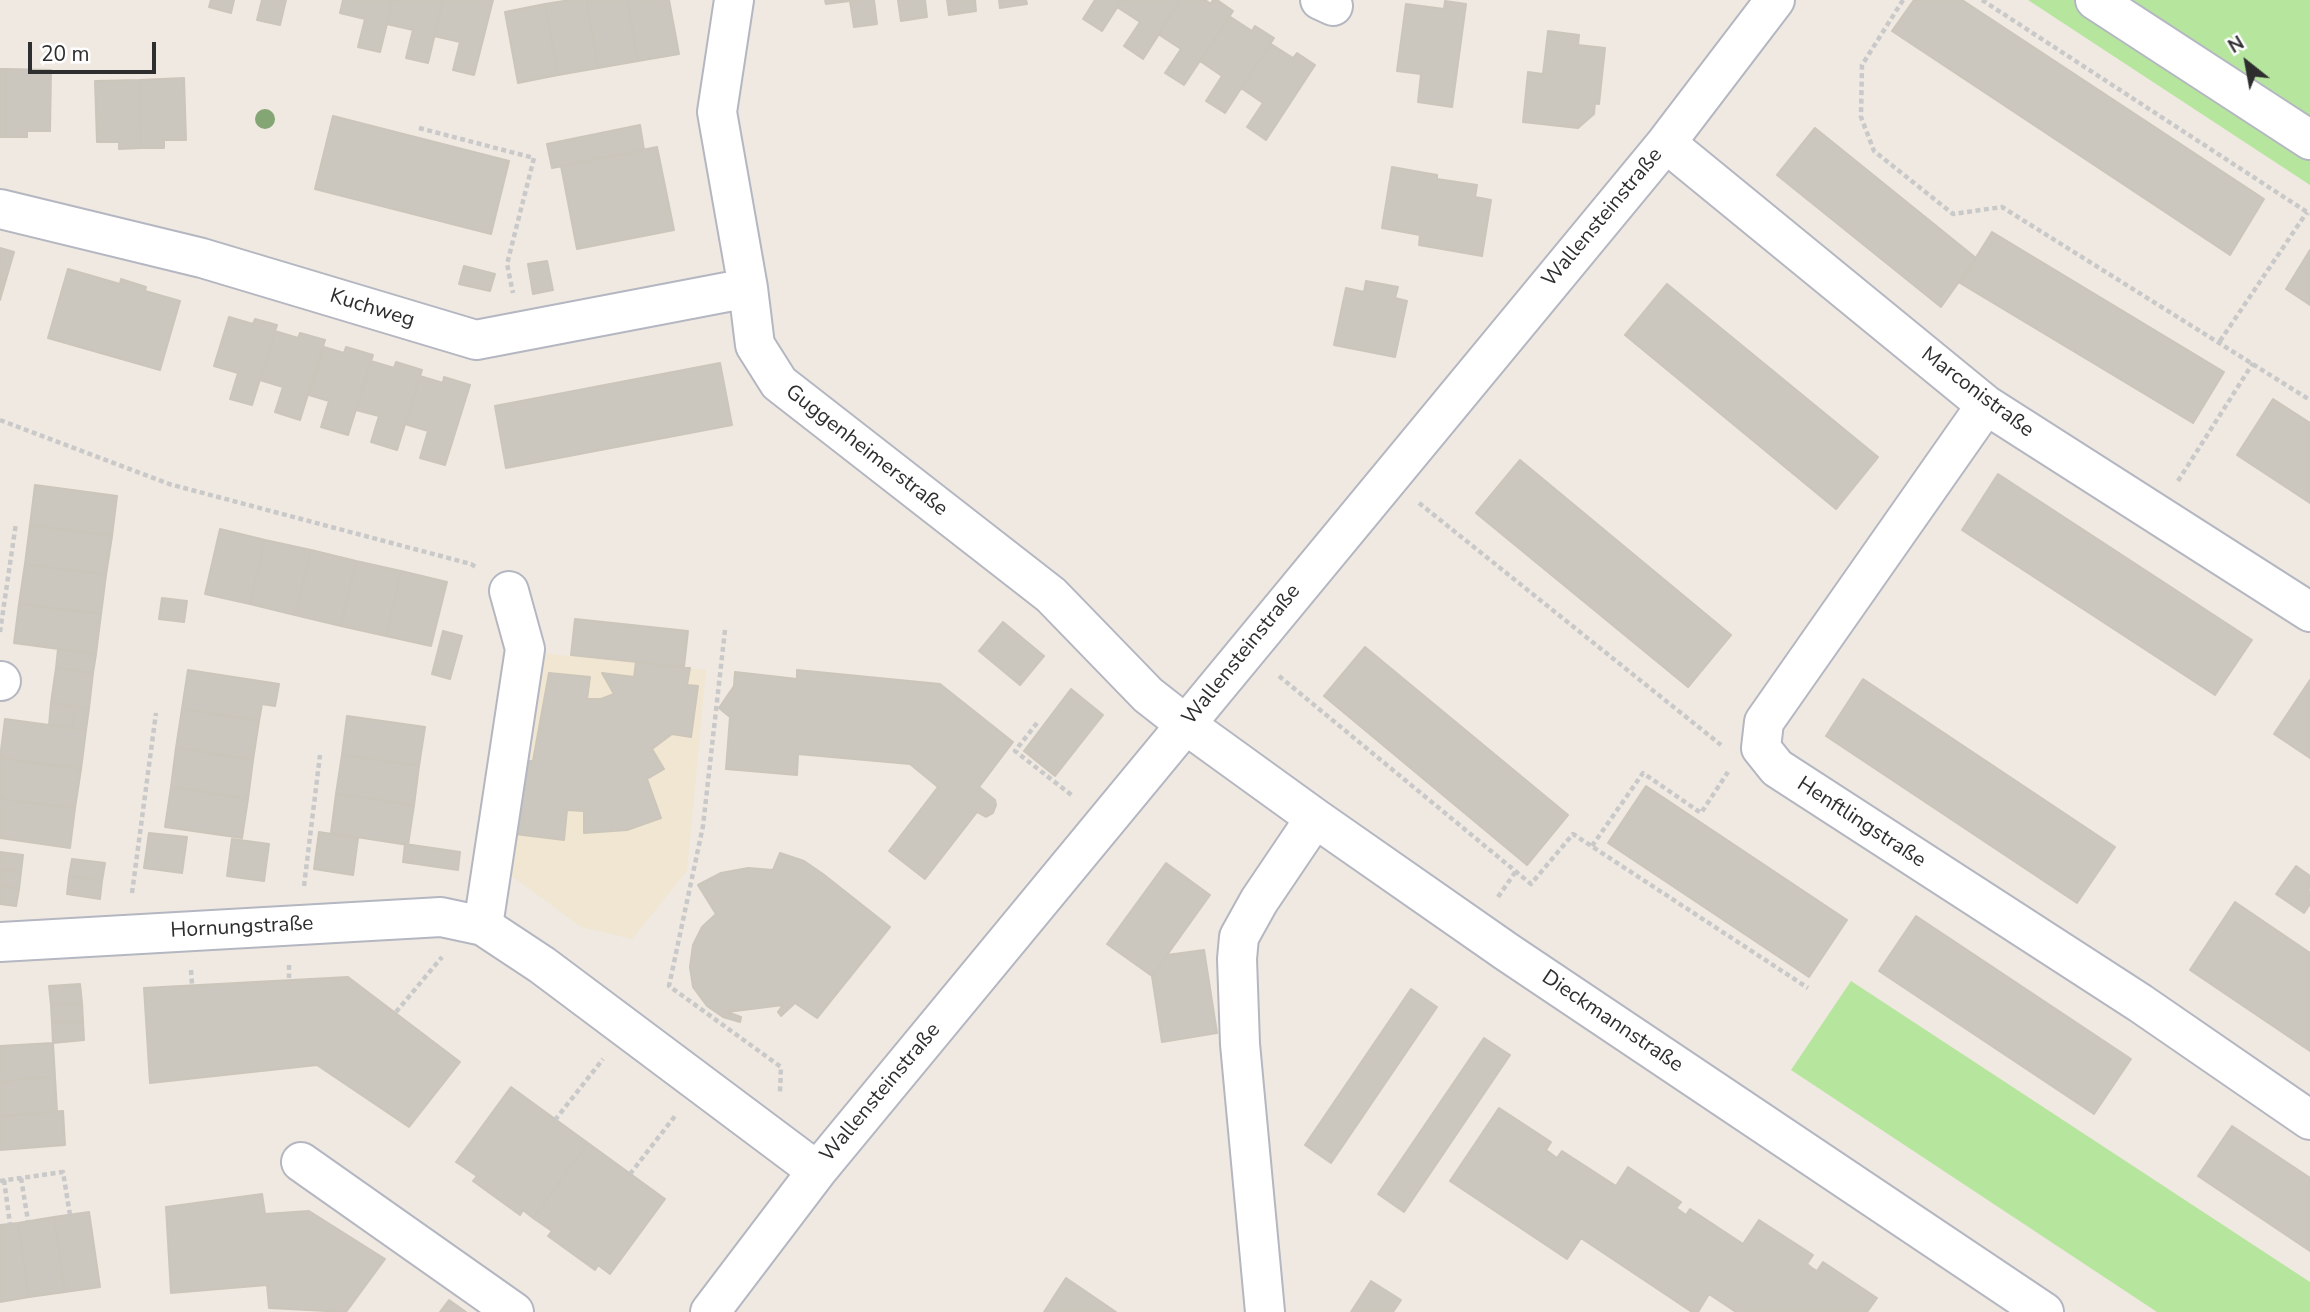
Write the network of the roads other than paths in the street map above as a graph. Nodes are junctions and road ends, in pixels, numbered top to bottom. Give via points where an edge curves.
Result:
1 (734, 0) edge
2 (1775, 0) edge
3 (2095, 0) edge
4 (2310, 140) edge
5 (1666, 143) junction
6 (0, 209) edge
7 (748, 288) junction
8 (1986, 405) junction
9 (509, 591) road end
10 (2310, 612) edge
11 (1185, 724) junction
12 (1315, 818) junction
13 (477, 924) junction
14 (0, 942) edge
15 (2310, 1121) edge
16 (301, 1162) dead end
17 (817, 1171) junction
18 (514, 1312) edge
19 (710, 1312) edge
20 (1265, 1312) edge
21 (2044, 1312) edge

1 - 7 street, Guggenheimerstraße via 717,112
2 - 5 street, Wallensteinstraße
3 - 4 street
5 - 8 street, Marconistraße
5 - 11 street, Wallensteinstraße
6 - 7 street, Kuchweg via 202,258 476,340
7 - 11 street, Guggenheimerstraße via 755,345 779,383 1051,596 1139,686
8 - 10 street, Marconistraße
8 - 15 street, Henftlingstraße via 1764,722 1749,753 2128,996
9 - 13 street via 525,649
11 - 12 street, Dieckmannstraße
11 - 17 street, Wallensteinstraße
12 - 20 street via 1239,937 1240,1044
12 - 21 street, Dieckmannstraße
13 - 14 street, Hornungstraße via 441,917
13 - 17 street, Hornungstraße via 542,965
16 - 18 street
17 - 19 street, Wallensteinstraße

